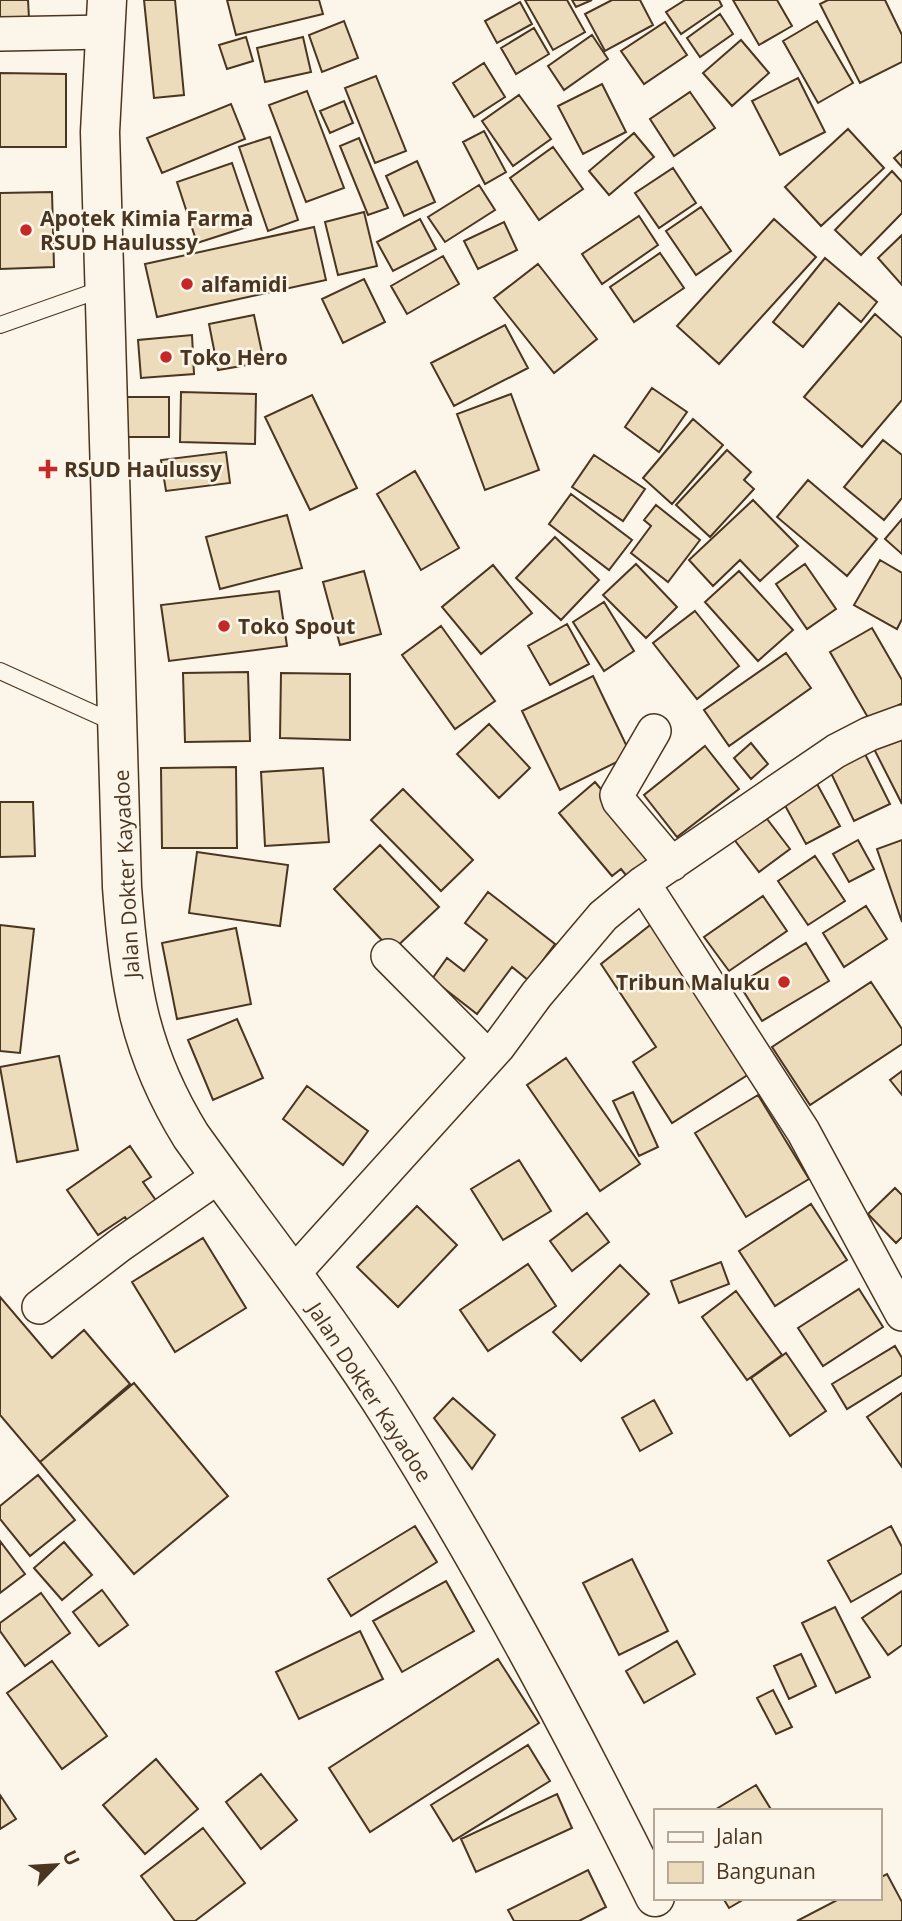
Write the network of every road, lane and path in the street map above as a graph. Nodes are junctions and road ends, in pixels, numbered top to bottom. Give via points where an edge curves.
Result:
1 (107, 16) edge
2 (0, 34) edge
3 (102, 289) junction
4 (0, 325) edge
5 (0, 671) edge
6 (902, 722) edge
7 (119, 725) junction
8 (654, 731) dead end
9 (672, 864) junction
10 (643, 883) junction
11 (388, 956) dead end
12 (488, 1057) junction
13 (219, 1176) junction
14 (292, 1275) junction
15 (38, 1307) dead end
16 (902, 1314) edge
17 (654, 1896) edge
18 (656, 1900) edge
19 (667, 1921) edge

1 - 2 street
1 - 3 street, Jalan Dokter Kayadoe via 100,132
3 - 4 lane
3 - 7 street, Jalan Dokter Kayadoe
5 - 7 lane
6 - 9 street via 836,751
7 - 13 street, Jalan Dokter Kayadoe via 122,887 134,996 146,1046 166,1097
8 - 9 street via 617,795
9 - 10 street
10 - 12 street via 603,916
10 - 16 street via 803,1131
11 - 12 street
12 - 14 street
13 - 14 street, Jalan Dokter Kayadoe
13 - 15 street
14 - 17 street, Jalan Dokter Kayadoe via 380,1400 462,1536 587,1758
18 - 19 street, Jalan Dokter Kayadoe

